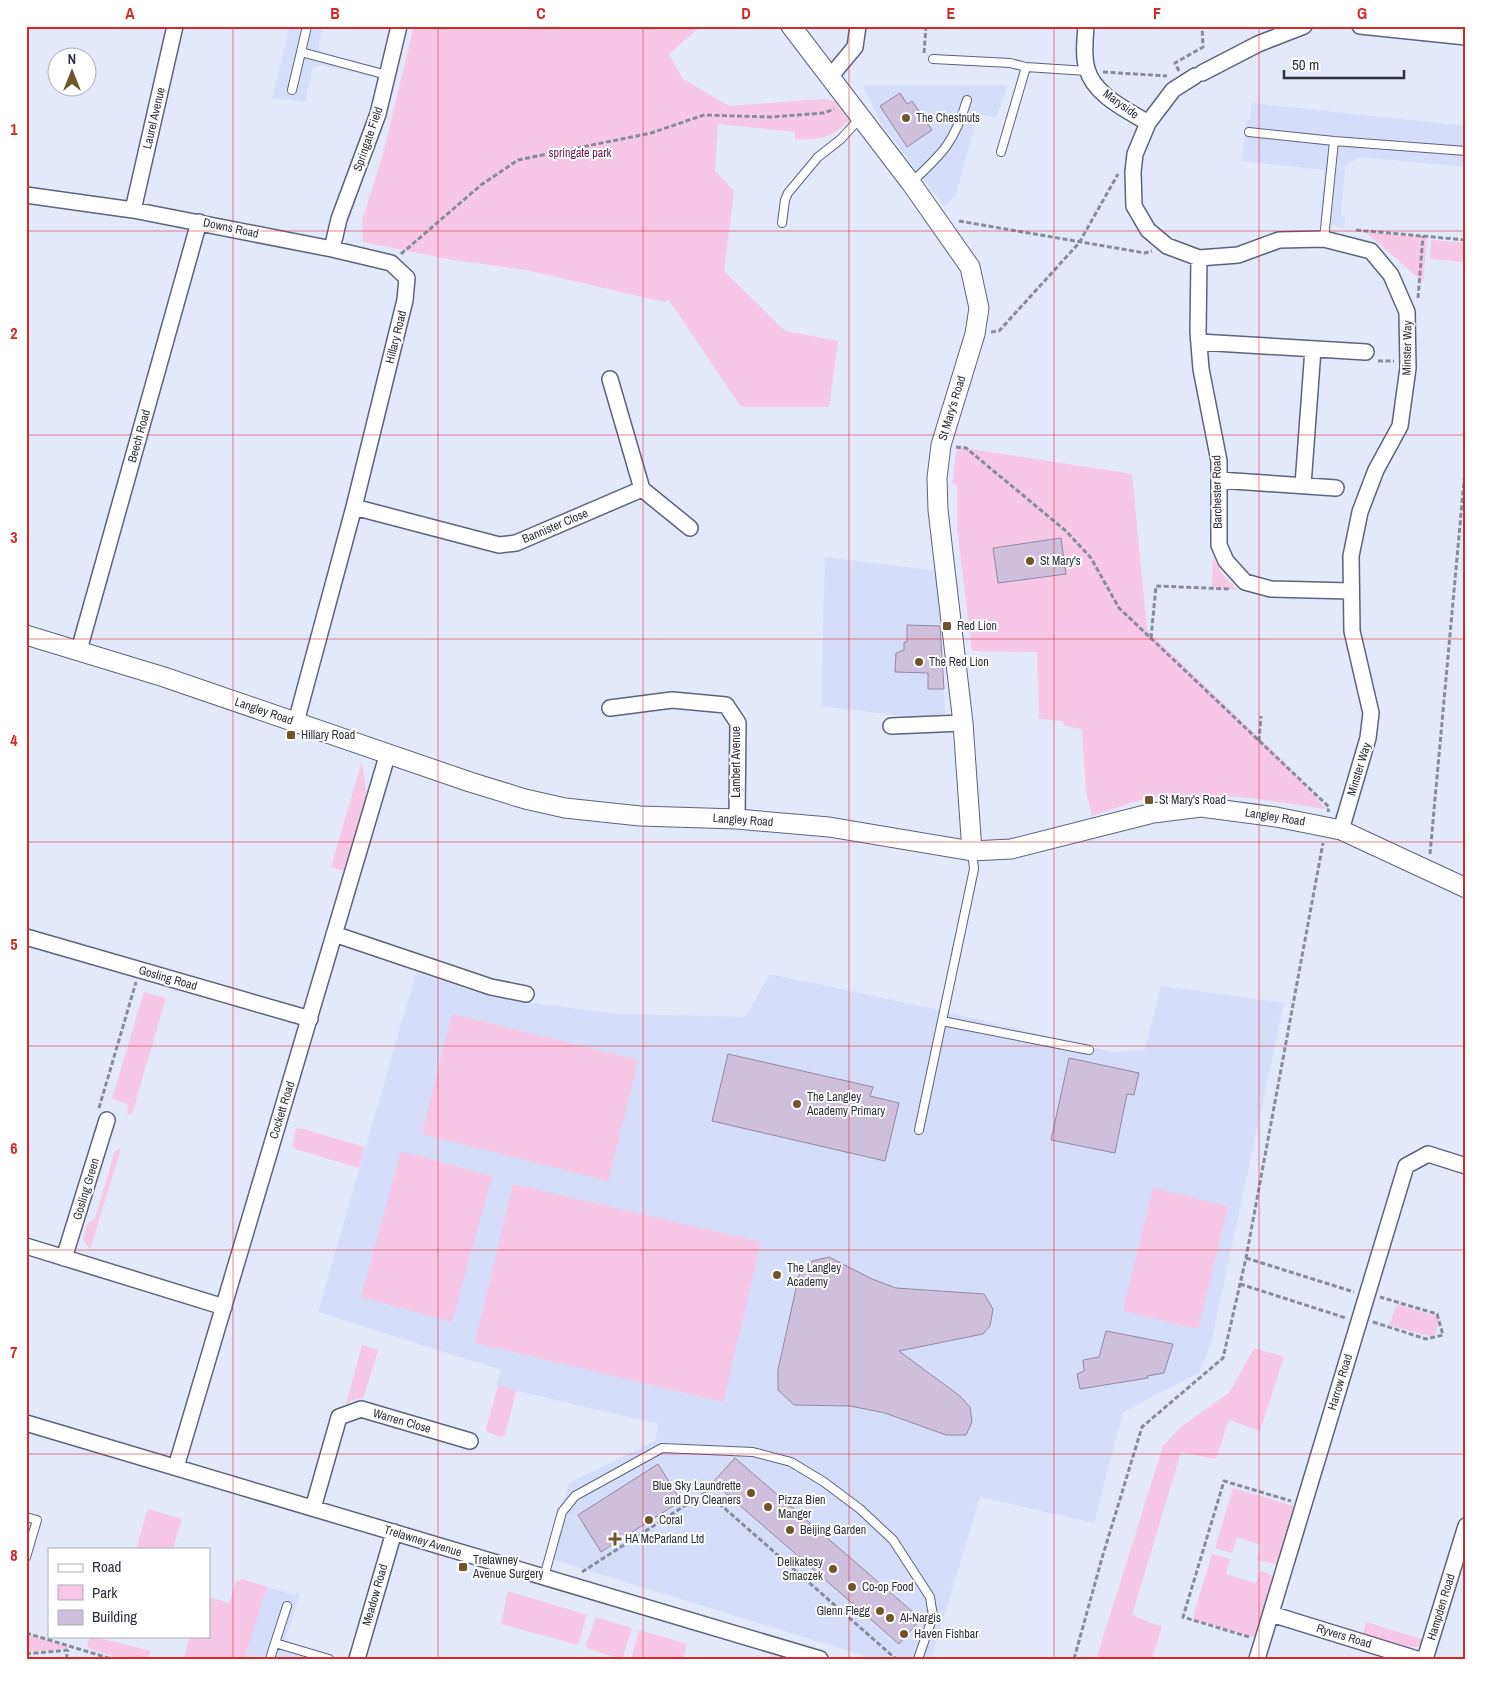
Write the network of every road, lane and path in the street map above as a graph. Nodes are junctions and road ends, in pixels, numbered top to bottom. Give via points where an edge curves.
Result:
1 (175, 26) edge
2 (307, 26) edge
3 (399, 26) edge
4 (790, 26) edge
5 (858, 26) edge
6 (926, 26) edge
7 (1086, 26) edge
8 (1202, 26) edge
9 (1304, 26) edge
10 (1360, 26) edge
11 (1466, 37) edge
12 (301, 52) junction
13 (932, 59) joint
14 (1026, 67) junction
15 (1087, 70) junction
16 (1195, 72) junction
17 (1179, 73) junction
18 (387, 75) junction
19 (830, 77) junction
20 (292, 90) dead end
21 (967, 100) dead end
22 (856, 110) junction
23 (1148, 123) junction
24 (1249, 132) dead end
25 (1334, 140) junction
26 (1466, 151) edge
27 (1001, 152) dead end
28 (1135, 154) junction
29 (911, 183) junction
30 (26, 195) edge
31 (133, 210) junction
32 (936, 217) junction
33 (199, 222) junction
34 (782, 223) dead end
35 (1355, 230) dead end
36 (1423, 236) junction
37 (1324, 239) junction
38 (1466, 240) edge
39 (1079, 243) junction
40 (1167, 246) junction
41 (332, 249) junction
42 (1199, 258) junction
43 (391, 263) junction
44 (1408, 312) junction
45 (975, 334) junction
46 (1199, 342) junction
47 (1313, 349) junction
48 (1366, 352) joint
49 (1408, 362) junction
50 (610, 379) dead end
51 (941, 445) junction
52 (1466, 458) edge
53 (1219, 480) junction
54 (1303, 485) junction
55 (1336, 488) dead end
56 (642, 489) junction
57 (354, 507) junction
58 (690, 528) dead end
59 (1245, 582) junction
60 (1350, 591) junction
61 (26, 635) edge
62 (1151, 638) junction
63 (78, 650) junction
64 (610, 708) dead end
65 (1261, 716) dead end
66 (296, 722) junction
67 (963, 723) junction
68 (890, 726) dead end
69 (1260, 741) junction
70 (388, 753) junction
71 (736, 819) junction
72 (1334, 827) junction
73 (972, 850) junction
74 (1429, 872) junction
75 (1466, 888) edge
76 (334, 934) junction
77 (26, 937) edge
78 (139, 970) junction
79 (526, 994) dead end
80 (310, 1019) junction
81 (942, 1021) junction
82 (1089, 1050) dead end
83 (107, 1120) joint
84 (919, 1130) dead end
85 (1466, 1166) edge
86 (26, 1246) edge
87 (64, 1258) junction
88 (1246, 1258) junction
89 (1240, 1284) junction
90 (1367, 1294) junction
91 (224, 1307) junction
92 (1359, 1320) junction
93 (26, 1423) edge
94 (470, 1441) dead end
95 (176, 1467) junction
96 (1303, 1505) junction
97 (313, 1508) junction
98 (26, 1517) edge
99 (1466, 1526) edge
100 (394, 1532) junction
101 (26, 1557) edge
102 (580, 1573) dead end
103 (544, 1577) junction
104 (287, 1606) dead end
105 (1271, 1614) junction
106 (26, 1633) edge
107 (1262, 1641) junction
108 (275, 1643) junction
109 (69, 1648) junction
110 (26, 1654) edge
111 (66, 1659) edge
112 (112, 1659) edge
113 (270, 1659) edge
114 (329, 1659) edge
115 (357, 1659) edge
116 (820, 1659) edge
117 (896, 1659) edge
118 (918, 1659) edge
119 (1074, 1659) edge
120 (1257, 1659) edge
121 (1417, 1659) edge
122 (1425, 1659) edge

1 - 31 street, Laurel Avenue
2 - 12 lane
3 - 18 street, Springate Field
4 - 19 street, St Mary's Road
5 - 19 street via 855,47
6 - 13 path via 924,53
7 - 15 street
8 - 17 path via 1203,47 1175,63
9 - 16 street via 1258,44 1221,64
10 - 11 street
12 - 18 lane
12 - 20 lane
13 - 14 lane via 1010,63
14 - 15 lane
14 - 27 lane
15 - 17 path via 1165,77
15 - 23 street, Maryside via 1113,102
16 - 17 path
16 - 23 street, Minster Way via 1173,90
18 - 41 street, Springate Field via 378,114 339,219
19 - 22 street, St Mary's Road
21 - 29 lane via 946,150
22 - 29 street, St Mary's Road
22 - 34 lane via 841,139 818,157 788,193 784,200
22 - 43 path via 771,117 704,115 651,133 518,160 481,185
23 - 28 street, Minster Way
24 - 25 lane
25 - 26 lane
25 - 37 lane
28 - 39 path via 1120,171
28 - 40 street, Minster Way via 1134,206 1148,230
29 - 32 street, St Mary's Road
30 - 31 street, Downs Road
31 - 33 street, Downs Road
32 - 39 path
32 - 45 street, St Mary's Road via 970,267 979,308
33 - 41 street, Downs Road
33 - 63 street, Beech Road
35 - 36 path
36 - 38 path
36 - 44 path via 1416,312
37 - 42 street, Minster Way via 1279,240 1238,255
37 - 44 street, Minster Way via 1371,251 1391,275
39 - 40 path via 1145,253
39 - 45 path via 999,331
40 - 42 street, Minster Way
41 - 43 street, Downs Road
42 - 46 street, Barchester Road
43 - 57 street, Hillary Road via 407,278 405,300
44 - 49 street, Minster Way
45 - 51 street, St Mary's Road
46 - 47 street
46 - 53 street, Barchester Road via 1201,369 1219,461
47 - 48 street
47 - 54 street
48 - 49 path via 1372,360
49 - 60 street, Minster Way via 1400,426 1376,470 1360,512 1351,556
50 - 56 street
51 - 62 path via 966,448 1066,531 1091,558 1119,608
51 - 67 street, St Mary's Road via 938,510
52 - 74 path
53 - 54 street
53 - 59 street, Barchester Road via 1219,545 1226,561
54 - 55 street
56 - 57 street, Bannister Close via 516,543 499,545
56 - 58 street
57 - 66 street, Hillary Road
59 - 60 street via 1271,589
59 - 62 path via 1238,589 1156,586
60 - 72 street, Minster Way via 1352,631 1371,713 1368,738
61 - 63 street, Langley Road
62 - 69 path
63 - 66 street, Langley Road
64 - 71 street, Lambert Avenue via 672,700 726,705 738,723
65 - 69 path
66 - 70 street, Langley Road
67 - 68 street
67 - 73 street, St Mary's Road
69 - 72 path via 1329,807
70 - 71 street, Langley Road via 470,782 565,808 640,816
70 - 76 street, Cockett Road
71 - 73 street, Langley Road via 829,827
72 - 73 street, Langley Road via 1201,807 1153,813 1010,849
72 - 74 street, Langley Road
72 - 88 path
73 - 81 lane via 974,870
74 - 75 street, Langley Road
76 - 79 street via 491,987
76 - 80 street, Cockett Road
77 - 78 street, Gosling Road
78 - 80 street, Gosling Road
78 - 83 path via 99,1108
80 - 91 street, Cockett Road
81 - 82 lane
81 - 84 lane
83 - 87 street, Gosling Green
85 - 90 street, Harrow Road via 1428,1154 1406,1166
86 - 87 street
87 - 91 street
88 - 89 path
88 - 90 path
89 - 92 path
89 - 119 path via 1223,1358 1142,1427
90 - 92 street, Harrow Road
90 - 92 path via 1437,1314 1443,1334 1426,1339
91 - 95 street, Cockett Road
92 - 96 street, Harrow Road
93 - 95 street, Trelawney Avenue
94 - 97 street, Warren Close via 361,1409 339,1417
95 - 97 street, Trelawney Avenue
96 - 105 street, Harrow Road
96 - 107 path via 1224,1481 1183,1617
97 - 100 street, Trelawney Avenue
98 - 101 lane via 37,1520
99 - 122 street, Hampden Road
100 - 103 street, Trelawney Avenue
100 - 115 street, Meadow Road
102 - 117 path via 706,1492
103 - 116 street, Trelawney Avenue
103 - 118 lane via 562,1512 575,1496 662,1448 753,1452 791,1462 824,1482 893,1540 930,1597 933,1616
104 - 108 lane
105 - 107 street, Harrow Road
105 - 121 street, Ryvers Road
106 - 109 path
107 - 120 street, Harrow Road
108 - 113 lane
108 - 114 lane
109 - 110 path
109 - 111 path
109 - 112 path

